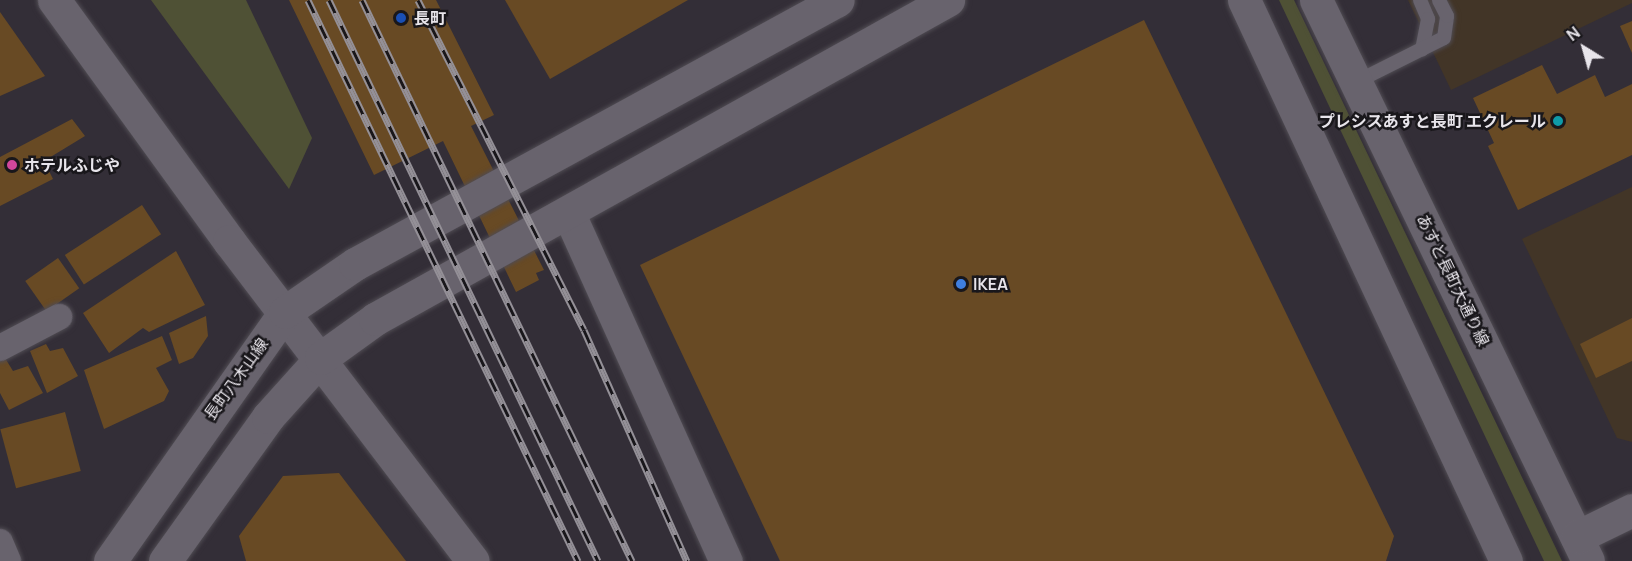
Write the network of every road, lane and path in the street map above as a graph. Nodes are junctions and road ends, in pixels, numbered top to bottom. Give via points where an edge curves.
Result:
1 (54, 0) edge
2 (838, 0) edge
3 (948, 0) edge
4 (1244, 0) edge
5 (1316, 0) edge
6 (1420, 0) edge
7 (1439, 0) edge
8 (1422, 49) junction
9 (1356, 82) junction
10 (569, 214) junction
11 (285, 312) junction
12 (59, 317) dead end
13 (0, 348) edge
14 (321, 358) junction
15 (1632, 510) edge
16 (0, 542) edge
17 (1582, 549) edge
18 (8, 561) edge
19 (110, 561) edge
20 (165, 561) edge
21 (473, 561) edge
22 (726, 561) edge
23 (1506, 561) edge

1 - 11 street
2 - 11 street, 長町八木山線 via 355,264
3 - 10 street
4 - 23 street
5 - 9 street, あすと長町大通り線
6 - 8 lane via 1428,20
7 - 8 lane via 1447,16 1444,38
8 - 9 lane
9 - 17 street, あすと長町大通り線
10 - 14 street via 423,291
10 - 22 street
11 - 14 street
11 - 19 street, 長町八木山線
12 - 13 street
14 - 20 street via 268,417
14 - 21 street
15 - 17 street
16 - 18 street

